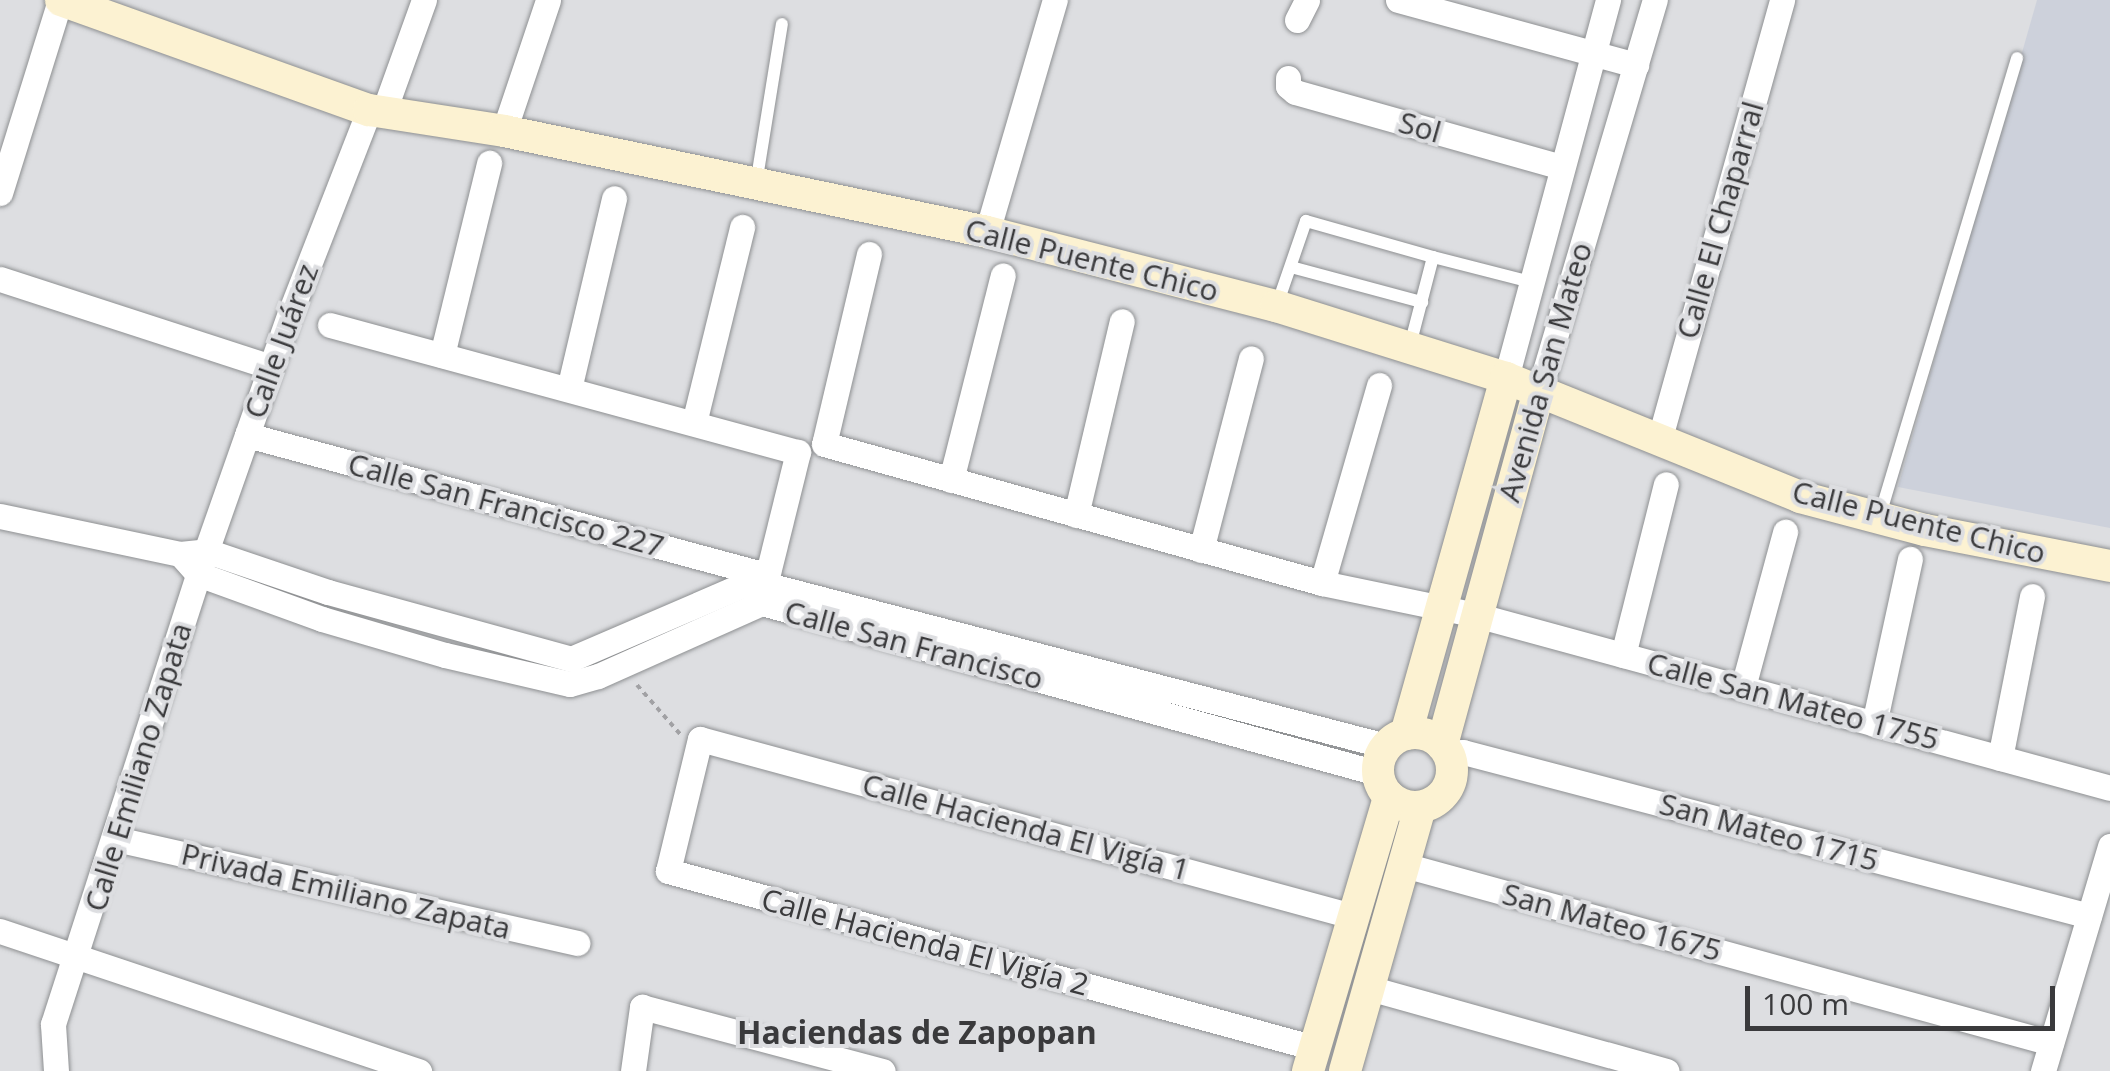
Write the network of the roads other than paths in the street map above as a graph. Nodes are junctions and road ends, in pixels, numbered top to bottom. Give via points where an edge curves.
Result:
1 (60, 0) edge
2 (424, 0) edge
3 (548, 0) edge
4 (1055, 0) edge
5 (1398, 0) edge
6 (1608, 0) edge
7 (1656, 0) edge
8 (1782, 0) edge
9 (782, 24) dead end
10 (1594, 53) junction
11 (2016, 58) dead end
12 (1636, 65) junction
13 (1288, 78) dead end
14 (376, 110) junction
15 (504, 131) junction
16 (488, 162) dead end
17 (1562, 167) junction
18 (756, 184) junction
19 (0, 193) edge
20 (614, 198) dead end
21 (742, 227) dead end
22 (986, 232) junction
23 (869, 254) dead end
24 (1433, 257) junction
25 (1291, 267) junction
26 (1003, 275) dead end
27 (0, 279) edge
28 (1531, 282) junction
29 (1422, 302) junction
30 (1276, 306) junction
31 (1122, 321) dead end
32 (330, 325) dead end
33 (1410, 345) junction
34 (442, 354) junction
35 (1252, 358) dead end
36 (272, 366) junction
37 (1506, 378) junction
38 (1378, 384) dead end
39 (569, 389) junction
40 (1539, 391) junction
41 (694, 423) junction
42 (246, 435) junction
43 (1659, 441) junction
44 (951, 480) junction
45 (1666, 484) dead end
46 (1076, 514) junction
47 (0, 516) edge
48 (1880, 518) junction
49 (1785, 532) dead end
50 (1201, 550) junction
51 (1910, 559) dead end
52 (195, 560) junction
53 (2110, 566) edge
54 (1450, 574) junction
55 (1322, 583) junction
56 (764, 587) junction
57 (328, 592) junction
58 (2032, 596) dead end
59 (1480, 600) junction
60 (1440, 608) junction
61 (322, 619) junction
62 (452, 626) junction
63 (445, 655) junction
64 (1623, 655) junction
65 (576, 671) junction
66 (1743, 687) junction
67 (1874, 724) junction
68 (700, 738) joint
69 (1445, 749) junction
70 (2000, 758) junction
71 (1396, 771) junction
72 (2110, 788) edge
73 (116, 840) junction
74 (2110, 846) edge
75 (1404, 865) junction
76 (1352, 916) junction
77 (2089, 916) junction
78 (0, 931) edge
79 (576, 943) dead end
80 (77, 960) junction
81 (1338, 965) junction
82 (1371, 983) junction
83 (2051, 1044) junction
84 (1311, 1060) edge
85 (56, 1071) edge
86 (419, 1071) edge
87 (633, 1071) edge
88 (883, 1071) edge
89 (1346, 1071) edge
90 (1668, 1071) edge
91 (2043, 1071) edge

1 - 14 main road, Calle Puente Chico
1 - 19 street
2 - 14 street, Calle Juárez
3 - 15 street
4 - 22 street
5 - 10 street
6 - 10 street, Avenida San Mateo
7 - 12 street, Avenida San Mateo
8 - 43 street, Calle El Chaparral
9 - 18 lane
10 - 12 street
10 - 17 street, Avenida San Mateo
11 - 48 lane
12 - 40 street, Avenida San Mateo
13 - 17 street, Sol via 1296,92
14 - 15 main road, Calle Puente Chico
14 - 36 street, Calle Juárez
15 - 18 main road, Calle Puente Chico
16 - 34 street
17 - 28 street, Avenida San Mateo
18 - 22 main road, Calle Puente Chico
20 - 39 street
21 - 41 street
22 - 30 main road, Calle Puente Chico
23 - 44 street, Calle San Mateo 1755 via 824,444
24 - 25 lane via 1306,221
24 - 28 lane
24 - 29 lane
25 - 29 lane
25 - 30 lane
26 - 44 street
27 - 36 street
28 - 37 street, Avenida San Mateo
29 - 33 lane
30 - 33 main road, Calle Puente Chico
31 - 46 street
32 - 34 street
33 - 37 main road, Calle Puente Chico
34 - 39 street
35 - 50 street
36 - 42 street, Calle Juárez
37 - 40 main road, Calle Puente Chico
37 - 54 main road, Avenida San Mateo
38 - 55 street
39 - 41 street
40 - 43 main road, Calle Puente Chico
40 - 59 main road, Avenida San Mateo
41 - 56 street via 798,452
42 - 52 street, Calle Juárez
42 - 56 street, Calle San Francisco 227
43 - 48 main road, Calle Puente Chico via 1800,497
44 - 46 street, Calle San Mateo 1755
45 - 64 street
46 - 50 street, Calle San Mateo 1755
47 - 52 street
48 - 53 main road, Calle Puente Chico
49 - 66 street
50 - 55 street, Calle San Mateo 1755
51 - 67 street
52 - 57 street
52 - 61 street
52 - 73 street, Calle Emiliano Zapata
54 - 59 main road
54 - 60 main road, Avenida San Mateo
55 - 60 street, Calle San Mateo 1755
56 - 65 street, Calle San Francisco via 623,665
56 - 65 street, Calle San Francisco via 744,585
56 - 71 street, Calle San Francisco
57 - 61 street
57 - 62 street
58 - 70 street
59 - 60 street, Calle San Mateo 1755
59 - 64 street, Calle San Mateo 1755
59 - 69 main road, Avenida San Mateo
60 - 71 main road, Avenida San Mateo
61 - 63 street
62 - 63 street
62 - 65 street
63 - 65 street via 570,684
64 - 66 street, Calle San Mateo 1755
66 - 67 street, Calle San Mateo 1755
67 - 70 street, Calle San Mateo 1755
68 - 76 street, Calle Hacienda El Vigía 1
68 - 84 street, Calle Hacienda El Vigía 2 via 668,871
69 - 71 main road via 1426,734
69 - 71 main road, Avenida San Mateo via 1452,767 1444,794
69 - 77 street, San Mateo 1715
70 - 72 street, Calle San Mateo 1755
71 - 75 main road, Avenida San Mateo
71 - 76 main road, Avenida San Mateo
73 - 79 street, Privada Emiliano Zapata
73 - 80 street, Calle Emiliano Zapata
74 - 77 street
75 - 82 main road, Avenida San Mateo
75 - 83 street, San Mateo 1675
76 - 81 main road, Avenida San Mateo
77 - 83 street
78 - 80 street
80 - 85 street, Calle Emiliano Zapata via 53,1024
80 - 86 street
81 - 82 main road
81 - 84 main road, Avenida San Mateo
82 - 89 main road, Avenida San Mateo
82 - 90 street
83 - 91 street
87 - 88 street via 642,1007

